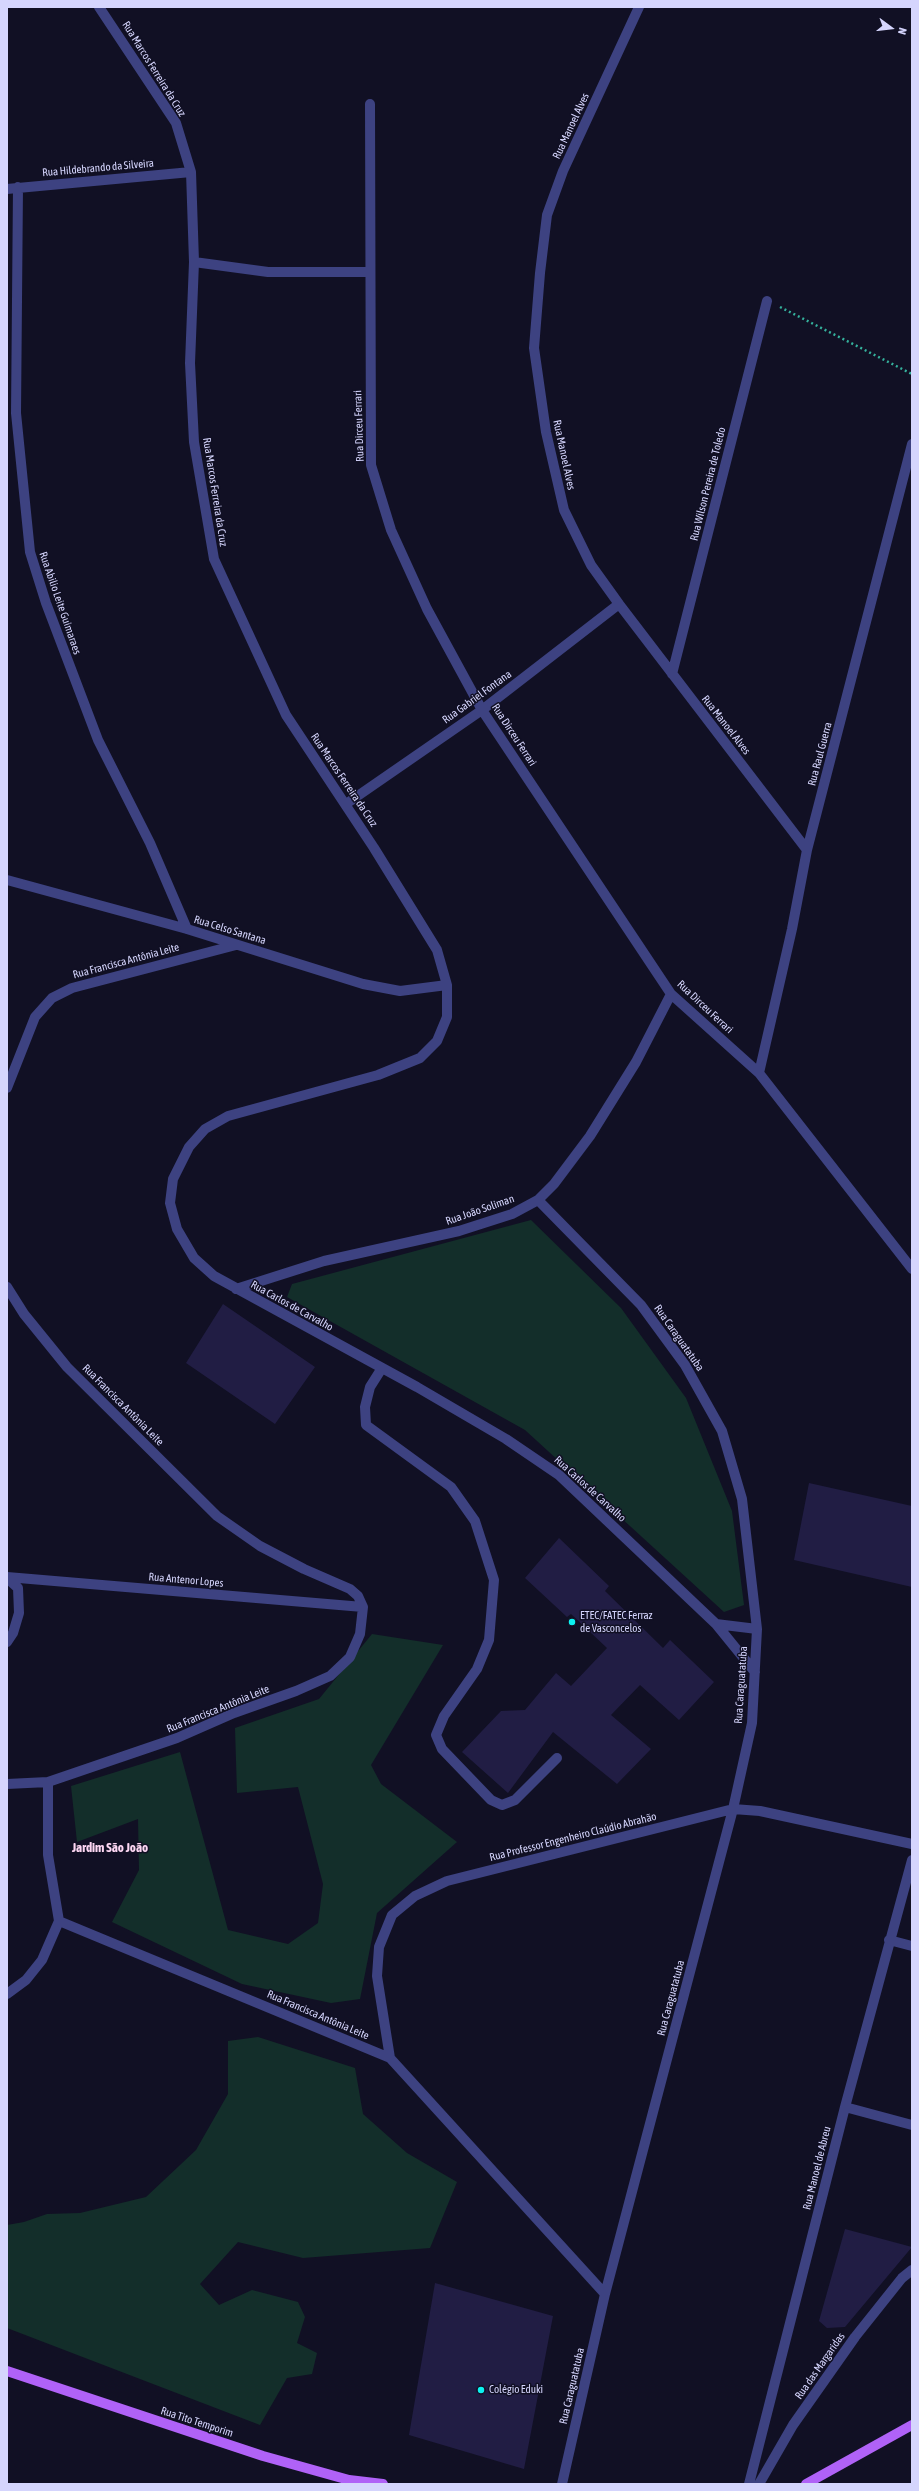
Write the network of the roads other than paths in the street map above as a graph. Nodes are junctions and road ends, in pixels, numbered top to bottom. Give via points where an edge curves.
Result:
1 (100, 7) edge
2 (639, 7) edge
3 (370, 104) dead end
4 (191, 172) junction
5 (18, 187) junction
6 (7, 189) edge
7 (194, 262) junction
8 (370, 272) junction
9 (767, 301) road end
10 (912, 444) edge
11 (619, 604) junction
12 (672, 674) junction
13 (482, 710) junction
14 (346, 804) junction
15 (807, 850) junction
16 (7, 880) edge
17 (187, 929) junction
18 (237, 944) junction
19 (447, 985) junction
20 (671, 994) junction
21 (447, 1017) joint
22 (759, 1073) junction
23 (7, 1088) edge
24 (538, 1200) junction
25 (912, 1269) edge
26 (7, 1287) edge
27 (236, 1289) junction
28 (382, 1368) junction
29 (7, 1577) edge
30 (363, 1607) junction
31 (716, 1624) junction
32 (757, 1629) junction
33 (7, 1642) edge
34 (755, 1672) junction
35 (557, 1758) dead end
36 (48, 1782) junction
37 (7, 1784) edge
38 (733, 1809) junction
39 (912, 1844) edge
40 (912, 1860) edge
41 (59, 1920) junction
42 (889, 1940) junction
43 (912, 1946) edge
44 (7, 1994) edge
45 (390, 2058) junction
46 (845, 2108) junction
47 (912, 2125) edge
48 (912, 2270) edge
49 (605, 2294) junction
50 (7, 2372) edge
51 (912, 2425) edge
52 (383, 2484) edge
53 (562, 2484) edge
54 (749, 2484) edge
55 (759, 2484) edge
56 (806, 2484) edge

1 - 4 street, Rua Marcos Ferreira da Cruz via 176,123
2 - 11 street, Rua Manoel Alves via 563,171 547,215 534,348 546,432 564,510 591,565
3 - 8 street, Rua Dirceu Ferrari
4 - 5 street, Rua Hildebrando da Silveira
4 - 7 street, Rua Marcos Ferreira da Cruz
5 - 6 street, Rua Hildebrando da Silveira
5 - 17 street, Rua Abilio Leite Guimaraes via 16,413 30,552 48,611 98,740 150,843
7 - 8 street via 268,272
7 - 14 street, Rua Marcos Ferreira da Cruz via 190,363 194,442 214,559 286,715
8 - 13 street, Rua Dirceu Ferrari via 371,465 391,530 427,609
9 - 12 street, Rua Wilson Pereira de Toledo
10 - 15 street, Rua Raul Guerra
11 - 12 street, Rua Manoel Alves
11 - 13 street, Rua Gabriel Fontana
12 - 15 street, Rua Manoel Alves
13 - 14 street, Rua Gabriel Fontana
13 - 20 street, Rua Dirceu Ferrari
14 - 19 street, Rua Marcos Ferreira da Cruz via 437,950
15 - 22 street, Rua Raul Guerra
16 - 17 street, Rua Celso Santana
17 - 18 street, Rua Celso Santana
18 - 19 street, Rua Celso Santana via 363,984 400,991
18 - 23 street, Rua Francisca Antônia Leite via 72,988 52,998 35,1017
19 - 21 street, Rua Marcos Ferreira da Cruz
20 - 22 street, Rua Dirceu Ferrari
20 - 24 street, Rua João Soliman via 636,1062 590,1136 554,1184
21 - 27 street, Rua Carlos de Carvalho via 437,1041 420,1058 378,1075 228,1116 205,1129 189,1147 173,1179 170,1204 176,1229 194,1258 214,1276
22 - 25 street, Rua Dirceu Ferrari
24 - 27 street, Rua João Soliman via 512,1214 459,1231 324,1261
24 - 32 street, Rua Caraguatatuba via 641,1305 685,1365 722,1432 742,1499
26 - 30 street, Rua Francisca Antônia Leite via 24,1314 67,1367 217,1516 260,1546 350,1589 358,1596
27 - 28 street, Rua Carlos de Carvalho
28 - 31 street, Rua Carlos de Carvalho via 506,1439 559,1475
28 - 35 street via 370,1387 365,1407 366,1425 451,1487 475,1521 494,1580 489,1640 477,1669 444,1716 436,1735 442,1749 491,1800 502,1805 515,1800
29 - 30 street, Rua Antenor Lopes
29 - 33 street via 18,1588 19,1613 13,1633
30 - 36 street, Rua Francisca Antônia Leite via 360,1634 350,1657 330,1676 296,1692 234,1713 177,1738
31 - 32 street
31 - 34 street, Rua Carlos de Carvalho
32 - 34 street, Rua Caraguatatuba
34 - 38 street, Rua Caraguatatuba via 752,1723
36 - 37 street, Rua Francisca Antônia Leite
36 - 41 street via 48,1855
38 - 39 street, Rua Professor Engenheiro Claúdio Abrahão via 760,1811
38 - 45 street, Rua Professor Engenheiro Claúdio Abrahão via 447,1881 415,1896 392,1915 379,1947 377,1976
38 - 49 street, Rua Caraguatatuba
40 - 42 street, Rua Manoel de Abreu
41 - 44 street via 42,1960 26,1980
41 - 45 street, Rua Francisca Antônia Leite
42 - 43 street
42 - 46 street, Rua Manoel de Abreu
45 - 49 street
46 - 47 street
46 - 54 street, Rua Manoel de Abreu
48 - 55 street, Rua das Margaridas via 902,2278 855,2337 793,2425
49 - 53 street, Rua Caraguatatuba
50 - 52 main road, Rua Tito Temporim via 263,2456 349,2480
51 - 56 main road

